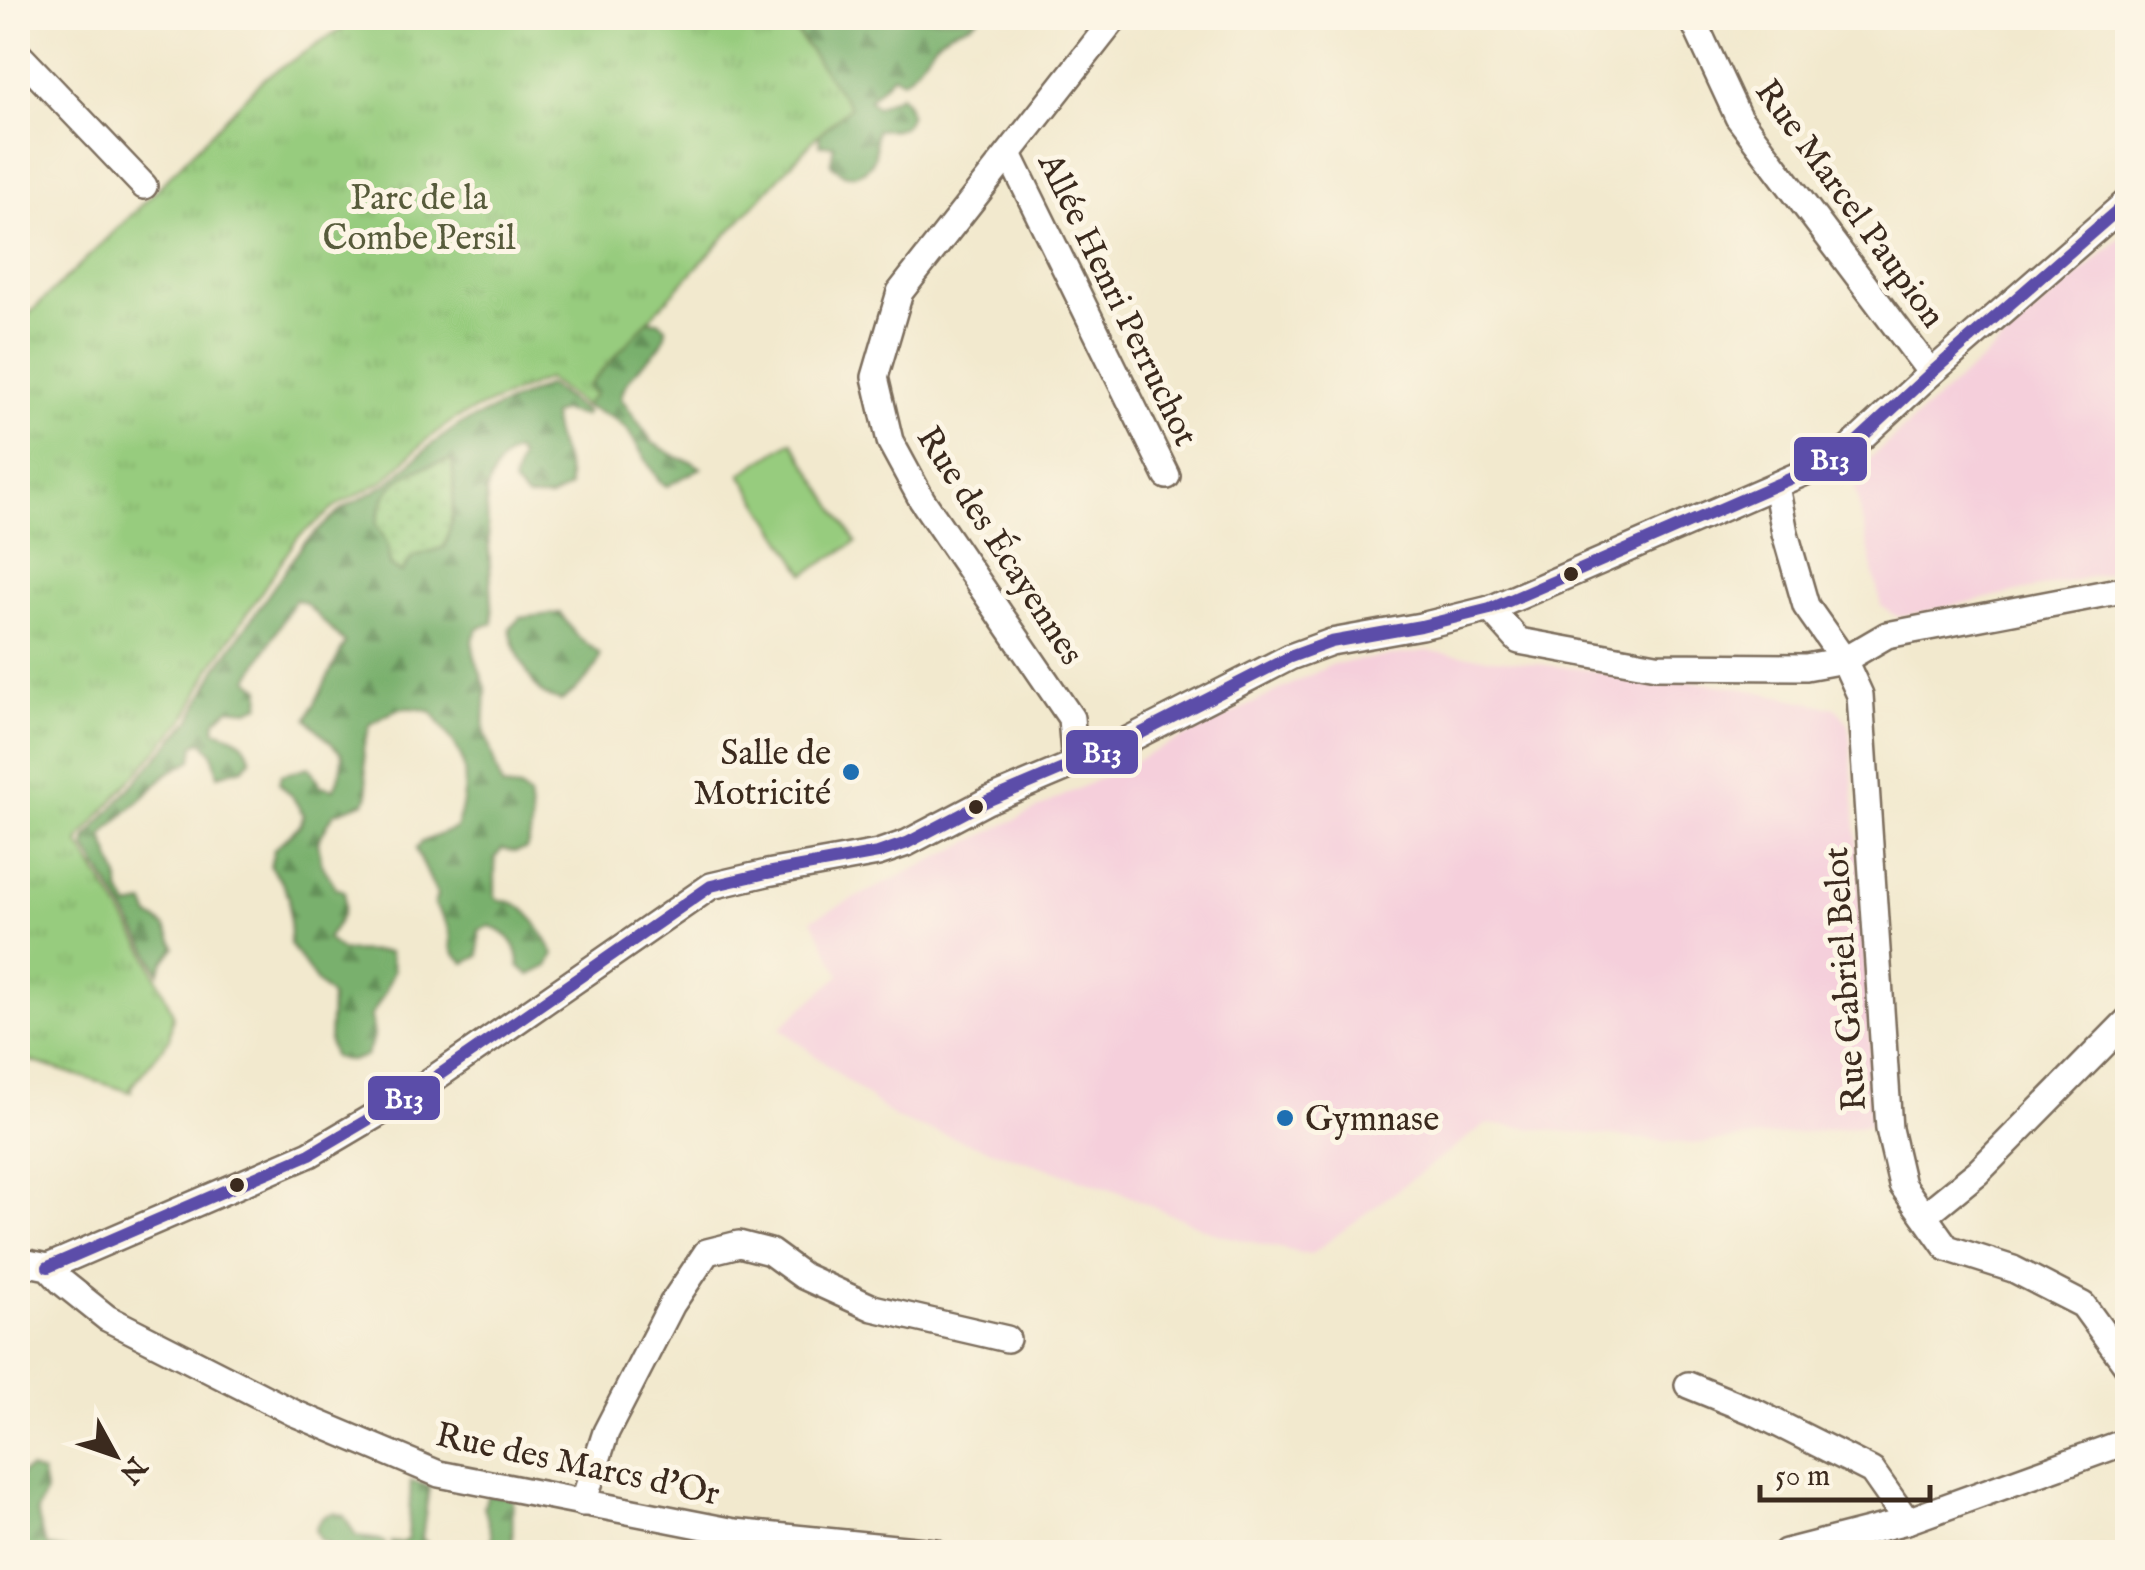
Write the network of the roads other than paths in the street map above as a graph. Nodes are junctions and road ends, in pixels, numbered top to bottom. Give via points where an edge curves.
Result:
1 (1115, 18) edge
2 (1692, 18) edge
3 (18, 54) edge
4 (1009, 154) junction
5 (144, 186) dead end
6 (2128, 200) edge
7 (1931, 373) junction
8 (1167, 476) dead end
9 (1776, 486) junction
10 (2128, 589) edge
11 (1490, 609) junction
12 (1844, 660) junction
13 (1075, 765) junction
14 (2128, 1020) edge
15 (1925, 1215) junction
16 (18, 1261) edge
17 (48, 1267) junction
18 (1008, 1339) dead end
19 (2128, 1367) edge
20 (1688, 1386) dead end
21 (2128, 1441) edge
22 (584, 1503) junction
23 (1908, 1521) junction
24 (936, 1552) edge
25 (1786, 1552) edge

1 - 4 street, Rue des Écayennes
2 - 7 street, Rue Marcel Paupion via 1738,118
3 - 5 street
4 - 8 street, Allée Henri Perruchot
4 - 13 street, Rue des Écayennes via 900,292 875,377 890,441 922,500 1071,718
6 - 7 street
7 - 9 street via 1849,449
9 - 11 street
9 - 12 street, Rue Gabriel Belot via 1806,606
10 - 12 street via 1888,634
11 - 12 street via 1520,641 1656,666 1806,667
11 - 13 street via 1331,642 1290,657
12 - 15 street, Rue Gabriel Belot via 1860,695 1889,1129 1902,1185
13 - 17 street via 878,853 711,886 413,1092 310,1154
14 - 15 street via 1978,1172
15 - 19 street, Rue Gabriel Belot via 1947,1248 2013,1268 2083,1305
16 - 17 street
17 - 22 street, Rue des Marcs d'Or via 107,1318 294,1413 439,1474
18 - 22 street via 873,1308 803,1276 770,1252 739,1244 707,1252 672,1304 606,1432
20 - 23 street via 1872,1472
21 - 23 street
22 - 24 street, Rue des Marcs d'Or via 735,1532
23 - 25 street

